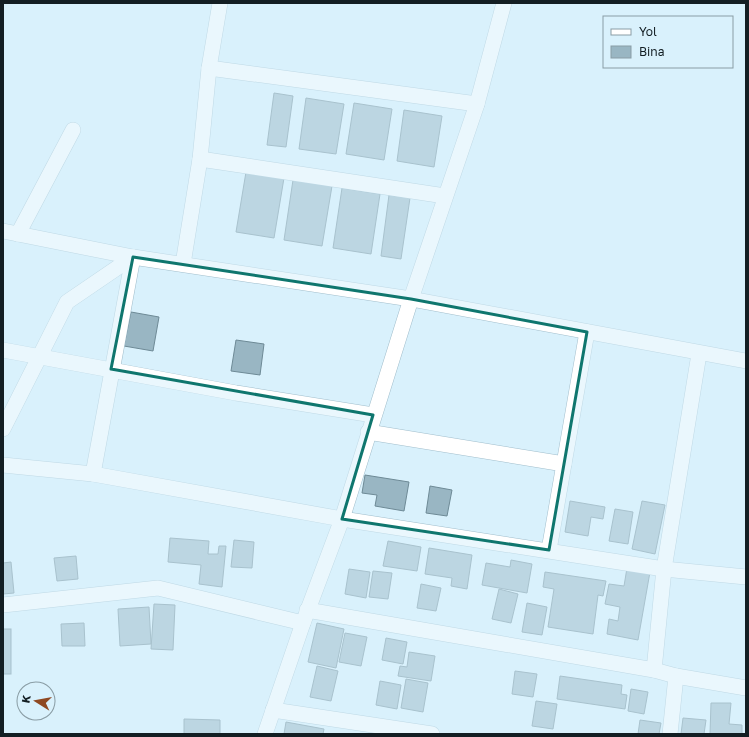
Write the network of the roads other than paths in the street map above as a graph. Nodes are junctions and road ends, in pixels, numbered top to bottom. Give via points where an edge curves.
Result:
1 (220, 3) edge
2 (504, 3) edge
3 (209, 68) junction
4 (477, 104) junction
5 (73, 130) dead end
6 (200, 159) junction
7 (445, 196) junction
8 (3, 231) edge
9 (18, 234) junction
10 (133, 257) junction
11 (183, 264) junction
12 (411, 298) junction
13 (587, 332) junction
14 (3, 350) edge
15 (699, 354) junction
16 (39, 356) junction
17 (746, 361) edge
18 (111, 369) junction
19 (374, 415) junction
20 (3, 429) edge
21 (368, 432) junction
22 (564, 464) junction
23 (3, 465) edge
24 (93, 474) junction
25 (342, 519) junction
26 (549, 550) junction
27 (664, 569) junction
28 (746, 577) edge
29 (3, 605) edge
30 (305, 617) junction
31 (654, 670) junction
32 (676, 676) junction
33 (746, 688) edge
34 (273, 710) junction
35 (265, 734) edge
36 (432, 734) edge
37 (670, 734) edge

1 - 3 street
2 - 4 street
3 - 4 street
3 - 6 street
4 - 7 street
5 - 9 street
6 - 7 street
6 - 11 street
7 - 12 street
8 - 9 street
9 - 10 street
10 - 11 street
10 - 16 street via 67,302
10 - 18 street
11 - 12 street
12 - 13 street
12 - 19 street
13 - 15 street
13 - 22 street
14 - 16 street
15 - 17 street
15 - 27 street
16 - 18 street
16 - 20 street
18 - 19 street via 236,393
18 - 24 street
19 - 21 street
21 - 22 street
21 - 25 street
22 - 26 street
23 - 24 street
24 - 25 street
25 - 26 street
25 - 30 street
26 - 27 street
27 - 28 street
27 - 31 street
29 - 30 street via 158,588
30 - 31 street
30 - 34 street
31 - 32 street
32 - 33 street
32 - 37 street
34 - 35 street
34 - 36 street

